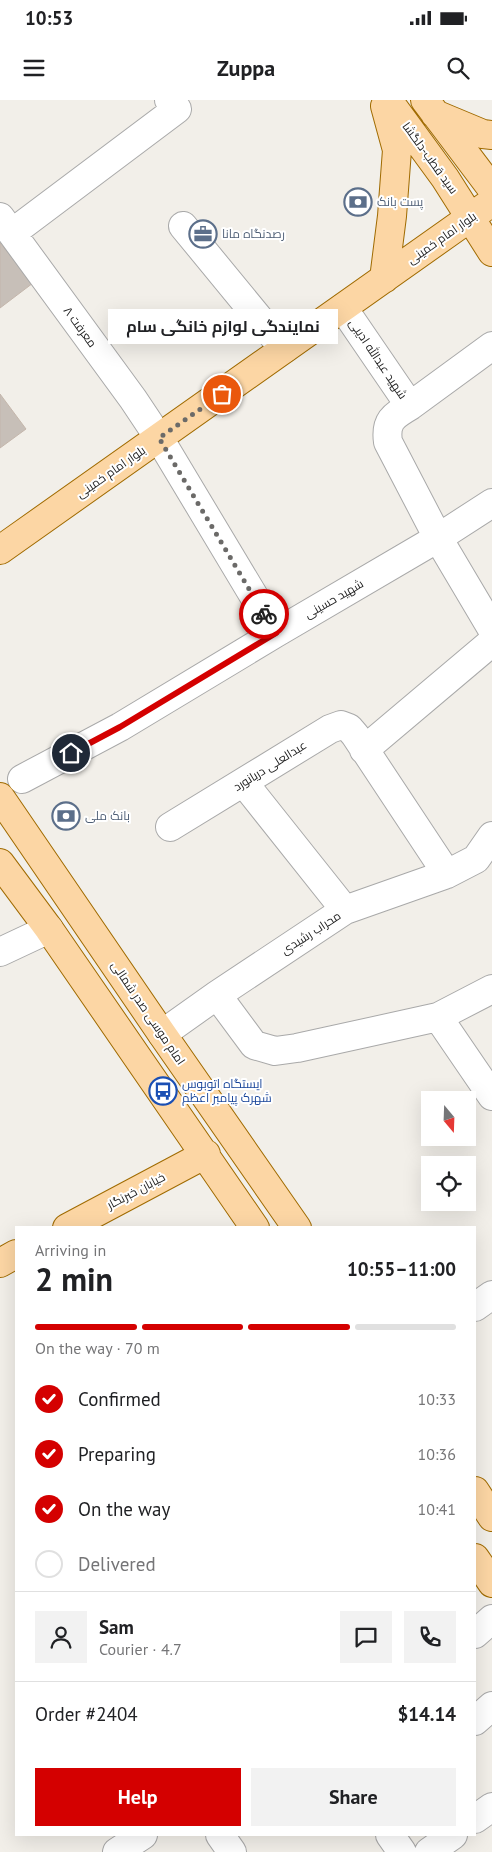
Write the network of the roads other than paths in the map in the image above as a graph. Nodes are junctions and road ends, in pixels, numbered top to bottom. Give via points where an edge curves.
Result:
1 (169, 100) edge
2 (383, 100) edge
3 (388, 100) edge
4 (430, 107) edge
5 (492, 135) edge
6 (492, 189) edge
7 (481, 210) edge
8 (6, 226) edge
9 (183, 226) dead end
10 (492, 252) edge
11 (384, 279) junction
12 (343, 308) junction
13 (492, 346) edge
14 (284, 349) junction
15 (410, 406) junction
16 (159, 438) junction
17 (492, 503) edge
18 (438, 538) junction
19 (0, 550) edge
20 (492, 628) edge
21 (276, 633) junction
22 (492, 642) edge
23 (364, 750) junction
24 (22, 779) dead end
25 (244, 784) junction
26 (0, 797) edge
27 (170, 827) dead end
28 (492, 836) edge
29 (484, 860) edge
30 (0, 863) edge
31 (447, 874) junction
32 (345, 910) junction
33 (49, 929) junction
34 (0, 952) edge
35 (492, 989) edge
36 (216, 995) junction
37 (438, 1017) junction
38 (162, 1034) junction
39 (492, 1096) edge
40 (206, 1154) junction
41 (71, 1226) edge
42 (254, 1226) edge
43 (296, 1226) edge
44 (15, 1255) edge
45 (0, 1263) edge
46 (492, 1296) edge
47 (476, 1306) edge
48 (476, 1559) edge
49 (492, 1582) edge
50 (492, 1619) edge
51 (476, 1633) edge
52 (492, 1706) edge
53 (476, 1720) edge
54 (492, 1807) edge
55 (476, 1818) edge
56 (142, 1836) edge
57 (221, 1836) edge
58 (391, 1836) edge
59 (452, 1836) edge
60 (117, 1852) edge
61 (232, 1852) edge
62 (402, 1852) edge
63 (429, 1852) edge

1 - 8 street via 177,109
2 - 11 main road via 397,150
3 - 7 main road, سید قطب-دلگشا via 446,178
4 - 5 main road via 483,134
4 - 6 main road
7 - 10 main road, سید قطب-دلگشا
7 - 11 main road, بلوار امام خمینی
8 - 16 street, معرفت ۸
9 - 14 street
11 - 12 main road, بلوار امام خمینی
12 - 14 main road, بلوار امام خمینی
12 - 15 street, شهید عبدالله ادیبی
13 - 15 street
14 - 16 main road, بلوار امام خمینی
15 - 18 street, شهید عبدالله ادیبی via 389,423 388,442
16 - 19 main road, بلوار امام خمینی
16 - 21 street, معرفت ۸
17 - 18 street, شهید حسینی
18 - 20 street, شهید عبدالله ادیبی
18 - 21 street, شهید حسینی
21 - 24 street, شهید حسینی via 120,727
22 - 23 street
23 - 25 street, عبدالعلی دریانورد via 349,728 341,725
23 - 31 street, عبدالعلی دریانورد
25 - 27 street, عبدالعلی دریانورد
25 - 32 street
26 - 38 main road, امام موسی صدر شمالی
28 - 29 street
29 - 31 street, محراب رشیدی
30 - 33 main road
31 - 32 street, محراب رشیدی
32 - 36 street, محراب رشیدی
33 - 34 street
33 - 40 main road
35 - 37 street
36 - 37 street via 254,1045 275,1051
36 - 38 street, محراب رشیدی
37 - 39 street
38 - 43 main road, امام موسی صدر شمالی
40 - 41 main road, خیابان خبرنگار
40 - 42 main road
44 - 45 main road
46 - 47 street
48 - 49 main road
50 - 51 street
52 - 53 street
54 - 55 street
56 - 60 street
57 - 61 street
58 - 62 street
59 - 63 street

